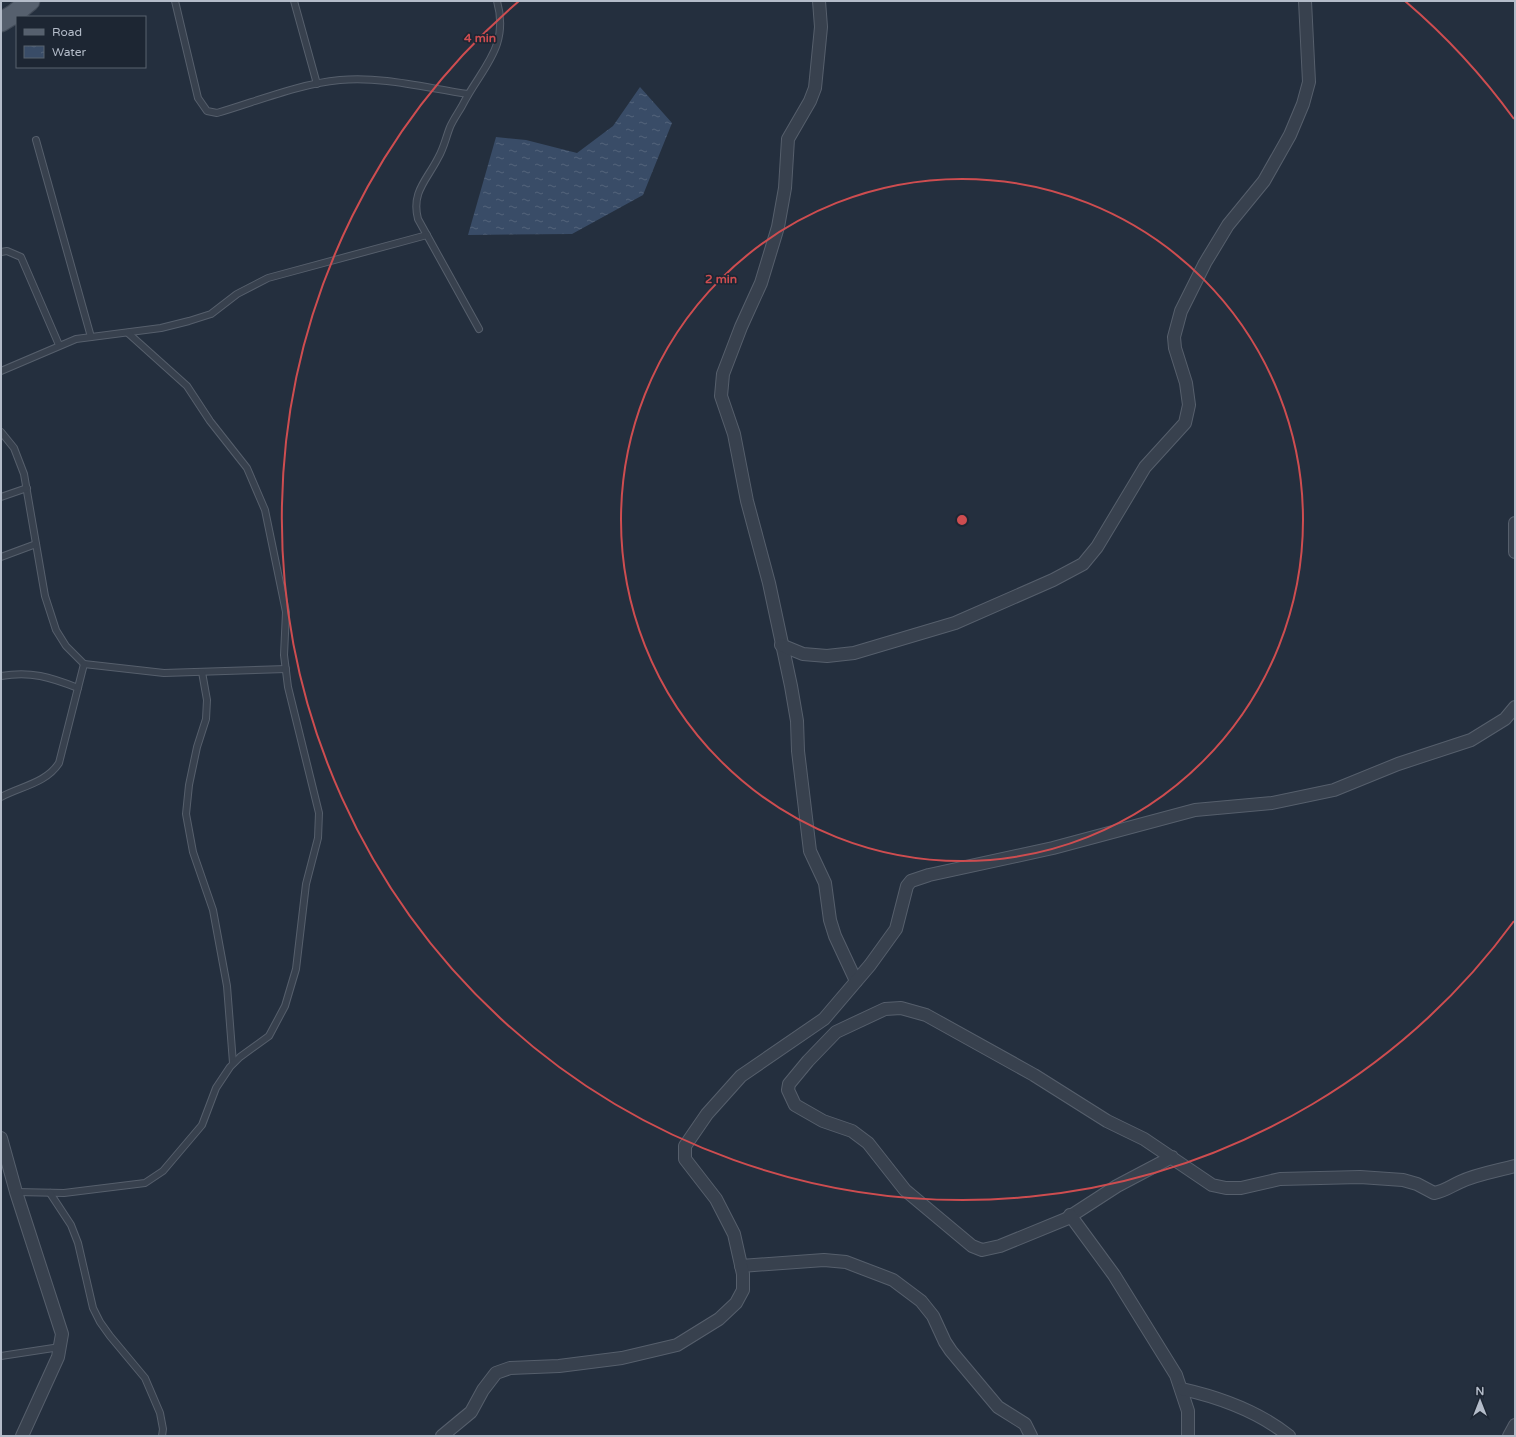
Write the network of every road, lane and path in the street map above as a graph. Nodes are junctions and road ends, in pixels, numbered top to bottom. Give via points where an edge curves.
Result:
1 (30, 1) edge
2 (175, 1) edge
3 (294, 1) edge
4 (497, 1) edge
5 (820, 1) edge
6 (1305, 1) edge
7 (1, 22) edge
8 (317, 84) junction
9 (468, 94) junction
10 (36, 140) dead end
11 (427, 235) junction
12 (1, 252) edge
13 (479, 329) dead end
14 (128, 333) junction
15 (91, 337) junction
16 (59, 345) junction
17 (1, 371) edge
18 (1, 432) edge
19 (27, 488) junction
20 (1, 497) edge
21 (1515, 523) edge
22 (36, 544) junction
23 (1515, 552) edge
24 (1, 557) edge
25 (781, 645) junction
26 (84, 664) junction
27 (286, 669) junction
28 (202, 672) junction
29 (1, 676) edge
30 (78, 688) junction
31 (1515, 707) edge
32 (1, 797) edge
33 (856, 981) junction
34 (234, 1063) junction
35 (1, 1138) edge
36 (1172, 1157) junction
37 (1515, 1166) edge
38 (16, 1192) junction
39 (50, 1193) junction
40 (1070, 1215) junction
41 (741, 1266) junction
42 (60, 1346) junction
43 (1, 1356) edge
44 (1182, 1389) junction
45 (1515, 1425) edge
46 (22, 1436) edge
47 (162, 1436) edge
48 (442, 1436) edge
49 (1031, 1436) edge
50 (1188, 1436) edge
51 (1289, 1436) edge
52 (1509, 1436) edge

1 - 7 main road
2 - 8 lane via 198,98 207,111 217,113
3 - 8 lane
4 - 9 lane via 500,15 499,40 493,57
5 - 25 street via 821,27 815,88 788,139 785,188 778,227 761,283 723,374 721,396 734,434
6 - 25 street via 1309,82 1303,104 1290,135 1264,181 1228,225 1181,311 1174,337 1189,405 1185,423 1146,467 1083,564 955,623 854,653 827,656 803,654
8 - 9 lane via 342,80 374,80
9 - 11 lane via 450,127 438,158 419,191 415,208
10 - 15 lane
11 - 13 lane
11 - 14 lane via 268,278 237,294 211,314 161,328
12 - 16 lane via 7,251 21,257
14 - 15 lane
14 - 27 lane via 187,386 210,422 247,468 265,510 275,553 286,612
15 - 16 lane
16 - 17 lane
18 - 19 lane via 14,448
19 - 20 lane
19 - 22 lane
21 - 23 street
22 - 24 lane
22 - 26 lane via 45,596 56,630 66,646
25 - 33 street via 797,722 810,851 825,883 835,936
26 - 28 lane via 164,673
26 - 30 lane
27 - 28 lane
27 - 34 lane via 288,687 320,813 318,838 306,884 296,968 285,1006 268,1036
28 - 34 lane via 207,700 206,719 197,747 186,814 193,852 213,910 227,986
29 - 30 lane via 26,673 51,678
30 - 32 lane via 64,746 53,773
31 - 33 street via 1505,719 1471,740 1398,764 1334,790 1272,803 1195,810 1053,848 911,881 907,886 896,929
33 - 41 street via 824,1019 741,1076 707,1114 685,1146 685,1159 712,1194 734,1234
34 - 39 lane via 216,1088 202,1125 163,1171 146,1183
35 - 38 street
36 - 37 street via 1212,1185 1226,1188 1241,1188 1280,1179 1360,1177 1402,1180 1434,1193 1449,1190 1459,1182
36 - 40 street
36 - 40 street via 944,1024 926,1015 900,1008 885,1009 836,1032 789,1084 788,1090 794,1105 823,1122 852,1131 868,1144 905,1190 972,1246 982,1250 1000,1246
38 - 39 lane
38 - 42 street via 62,1334
39 - 47 lane via 71,1226 78,1244 93,1308 106,1332 145,1378 160,1413
40 - 44 street via 1114,1275 1165,1355
41 - 48 street via 743,1290 736,1303 719,1319 677,1345 622,1358 559,1366 510,1368 496,1373 471,1412
41 - 49 street via 824,1260 846,1262 893,1280 921,1301 933,1316 951,1351 998,1407 1025,1424
42 - 43 lane
42 - 46 street via 58,1357
44 - 50 street via 1188,1411
44 - 51 street via 1206,1394 1257,1417
45 - 52 street

